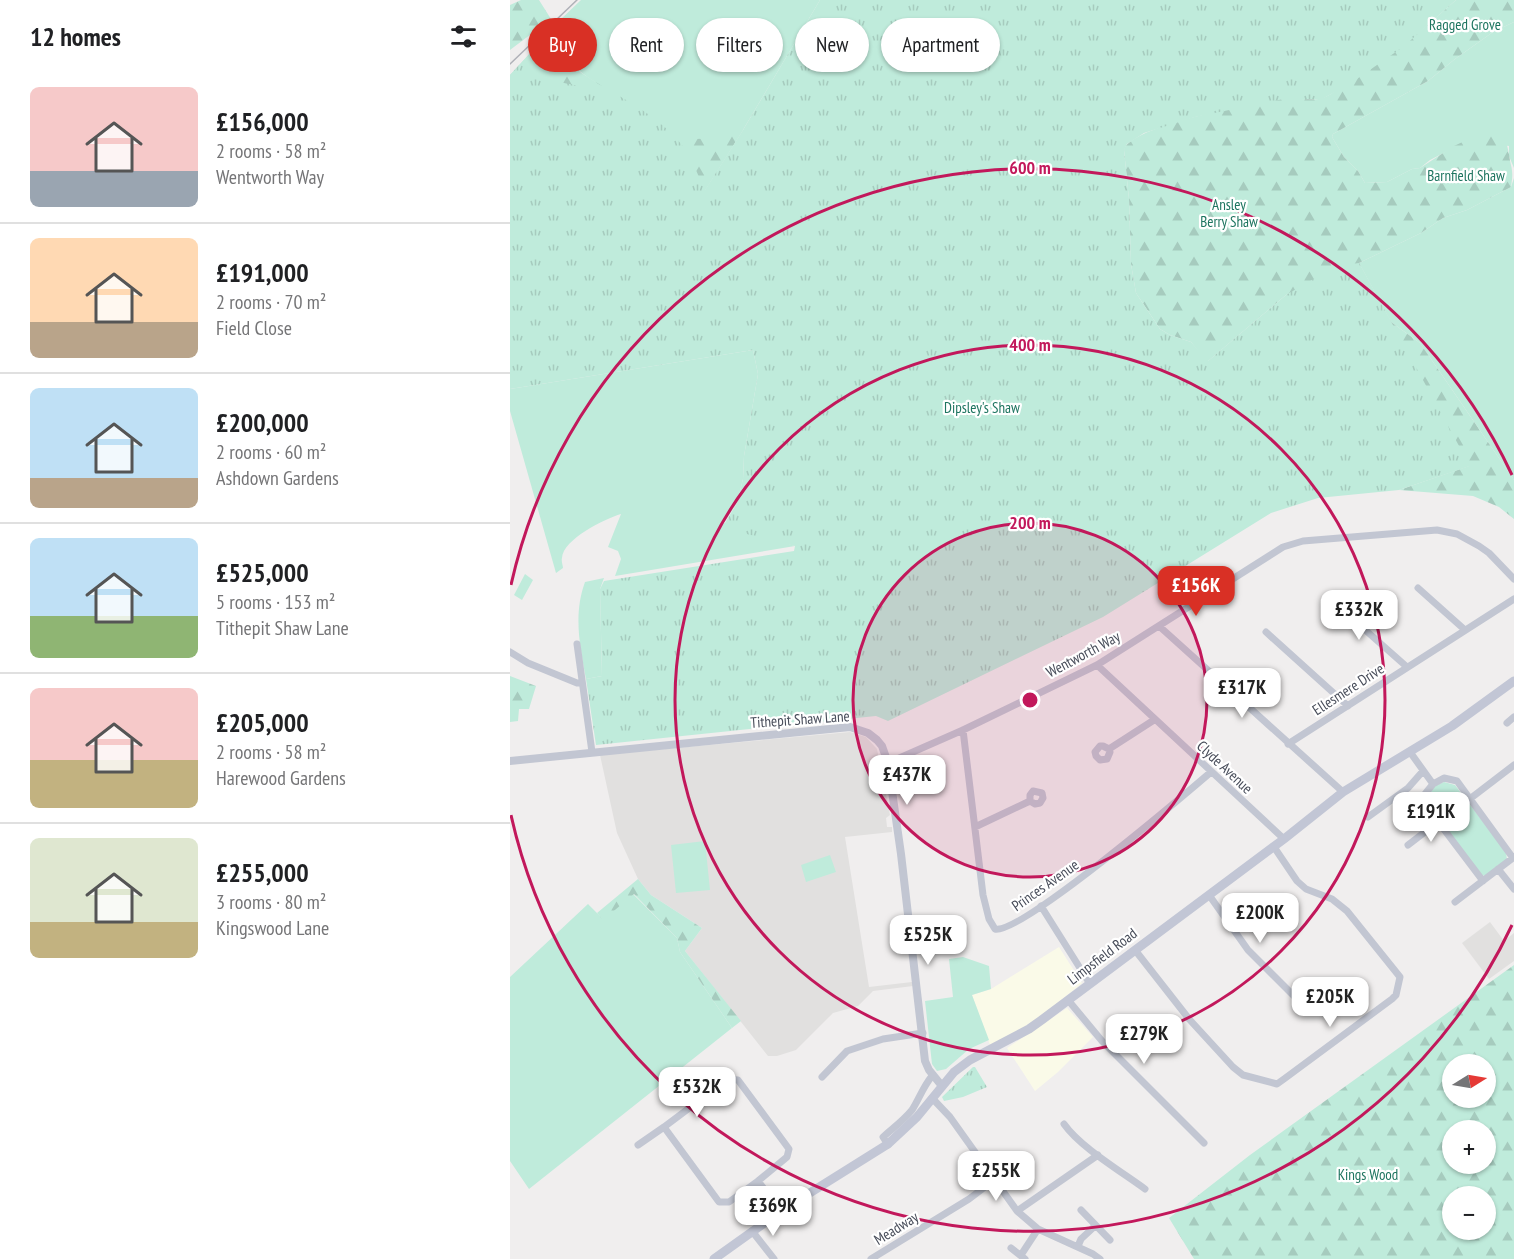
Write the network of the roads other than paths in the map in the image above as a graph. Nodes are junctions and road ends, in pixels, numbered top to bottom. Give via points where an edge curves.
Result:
1 (1514, 579) edge
2 (1418, 588) dead end
3 (1328, 597) dead end
4 (1514, 599) edge
5 (1159, 626) junction
6 (1465, 630) junction
7 (1266, 632) dead end
8 (577, 644) dead end
9 (510, 652) edge
10 (1097, 665) junction
11 (1407, 667) junction
12 (1514, 681) edge
13 (582, 683) junction
14 (1348, 706) junction
15 (1514, 717) edge
16 (1154, 720) junction
17 (1507, 723) dead end
18 (963, 730) junction
19 (1288, 744) junction
20 (1109, 749) dead end
21 (592, 752) junction
22 (1410, 752) junction
23 (510, 761) edge
24 (888, 763) junction
25 (1514, 765) edge
26 (1423, 771) junction
27 (1211, 772) junction
28 (1433, 784) junction
29 (1343, 792) junction
30 (1471, 798) junction
31 (1030, 801) dead end
32 (1370, 813) dead end
33 (1438, 822) junction
34 (975, 826) junction
35 (1284, 839) junction
36 (1408, 845) dead end
37 (1274, 847) junction
38 (1514, 858) edge
39 (1498, 869) junction
40 (1483, 881) junction
41 (1514, 889) edge
42 (1209, 895) junction
43 (1455, 902) dead end
44 (1041, 906) junction
45 (1135, 950) junction
46 (1090, 984) junction
47 (1068, 1000) junction
48 (1299, 1001) dead end
49 (923, 1033) junction
50 (932, 1076) junction
51 (822, 1077) dead end
52 (942, 1086) junction
53 (932, 1098) junction
54 (1064, 1124) dead end
55 (664, 1127) junction
56 (1204, 1143) dead end
57 (888, 1144) junction
58 (638, 1145) dead end
59 (1098, 1155) junction
60 (994, 1180) junction
61 (758, 1181) junction
62 (1145, 1189) dead end
63 (1081, 1210) dead end
64 (781, 1211) junction
65 (1017, 1211) junction
66 (1095, 1226) junction
67 (1038, 1228) junction
68 (752, 1231) junction
69 (1110, 1240) dead end
70 (1077, 1246) junction
71 (1011, 1248) dead end
72 (1023, 1257) edge
73 (714, 1259) edge
74 (774, 1259) edge
75 (871, 1259) edge
76 (1100, 1259) edge

1 - 5 street, Wentworth Way via 1489,553 1448,532 1426,530 1312,540 1278,551
2 - 6 street
3 - 11 street
4 - 6 street, Ellesmere Drive
5 - 10 street, Wentworth Way
5 - 19 street
6 - 11 street, Ellesmere Drive
7 - 14 street
8 - 13 street
9 - 13 street
10 - 16 street, Clyde Avenue
10 - 18 street, Wentworth Way
11 - 14 street, Ellesmere Drive
12 - 22 main road, Limpsfield Road
13 - 21 street
14 - 19 street, Ellesmere Drive
15 - 17 street
16 - 20 street
16 - 27 street, Clyde Avenue
18 - 24 street, Wentworth Way
18 - 34 street, Princes Avenue
19 - 29 street
21 - 23 street, Tithepit Shaw Lane
21 - 24 street, Tithepit Shaw Lane via 850,727 877,740
22 - 26 street
22 - 29 main road, Limpsfield Road
24 - 49 street, Tithepit Shaw Lane
25 - 30 street
26 - 28 street
26 - 32 street via 1408,788
27 - 35 street, Clyde Avenue
27 - 44 street, Princes Avenue via 1107,858
28 - 30 street via 1444,778 1457,781
28 - 33 street via 1425,794 1427,807
29 - 35 main road, Limpsfield Road
30 - 38 street
31 - 34 street
33 - 36 street
33 - 40 street
34 - 44 street, Princes Avenue via 983,895 995,929 1008,928
35 - 37 main road, Limpsfield Road
37 - 42 main road, Limpsfield Road
37 - 45 street via 1306,889 1332,899 1347,911 1400,976 1392,999 1277,1084 1270,1083 1243,1075 1233,1067
38 - 39 street
39 - 40 street
39 - 41 street
40 - 43 street
42 - 45 main road, Limpsfield Road
42 - 48 street via 1248,950
44 - 46 street
45 - 46 main road, Limpsfield Road
46 - 47 main road, Limpsfield Road
47 - 52 main road, Limpsfield Road via 1029,1029 970,1060
47 - 56 street via 1102,1041
49 - 50 street, Tithepit Shaw Lane
49 - 51 street via 883,1039 847,1051
50 - 52 street
50 - 57 street via 907,1116 883,1137
52 - 53 main road, Limpsfield Road
53 - 57 main road, Limpsfield Road
53 - 60 street
54 - 59 street
55 - 58 street
55 - 61 street via 720,1202 729,1202
55 - 61 street via 728,1079 738,1080 789,1149 787,1157
57 - 64 main road, Limpsfield Road
59 - 62 street
59 - 65 street
60 - 65 street
60 - 75 street, Meadway
61 - 64 street
63 - 66 street
64 - 68 main road, Limpsfield Road
65 - 67 street
66 - 69 street
66 - 70 street
67 - 70 street
67 - 72 street
68 - 73 main road, Limpsfield Road
68 - 74 street
70 - 76 street
71 - 72 street

